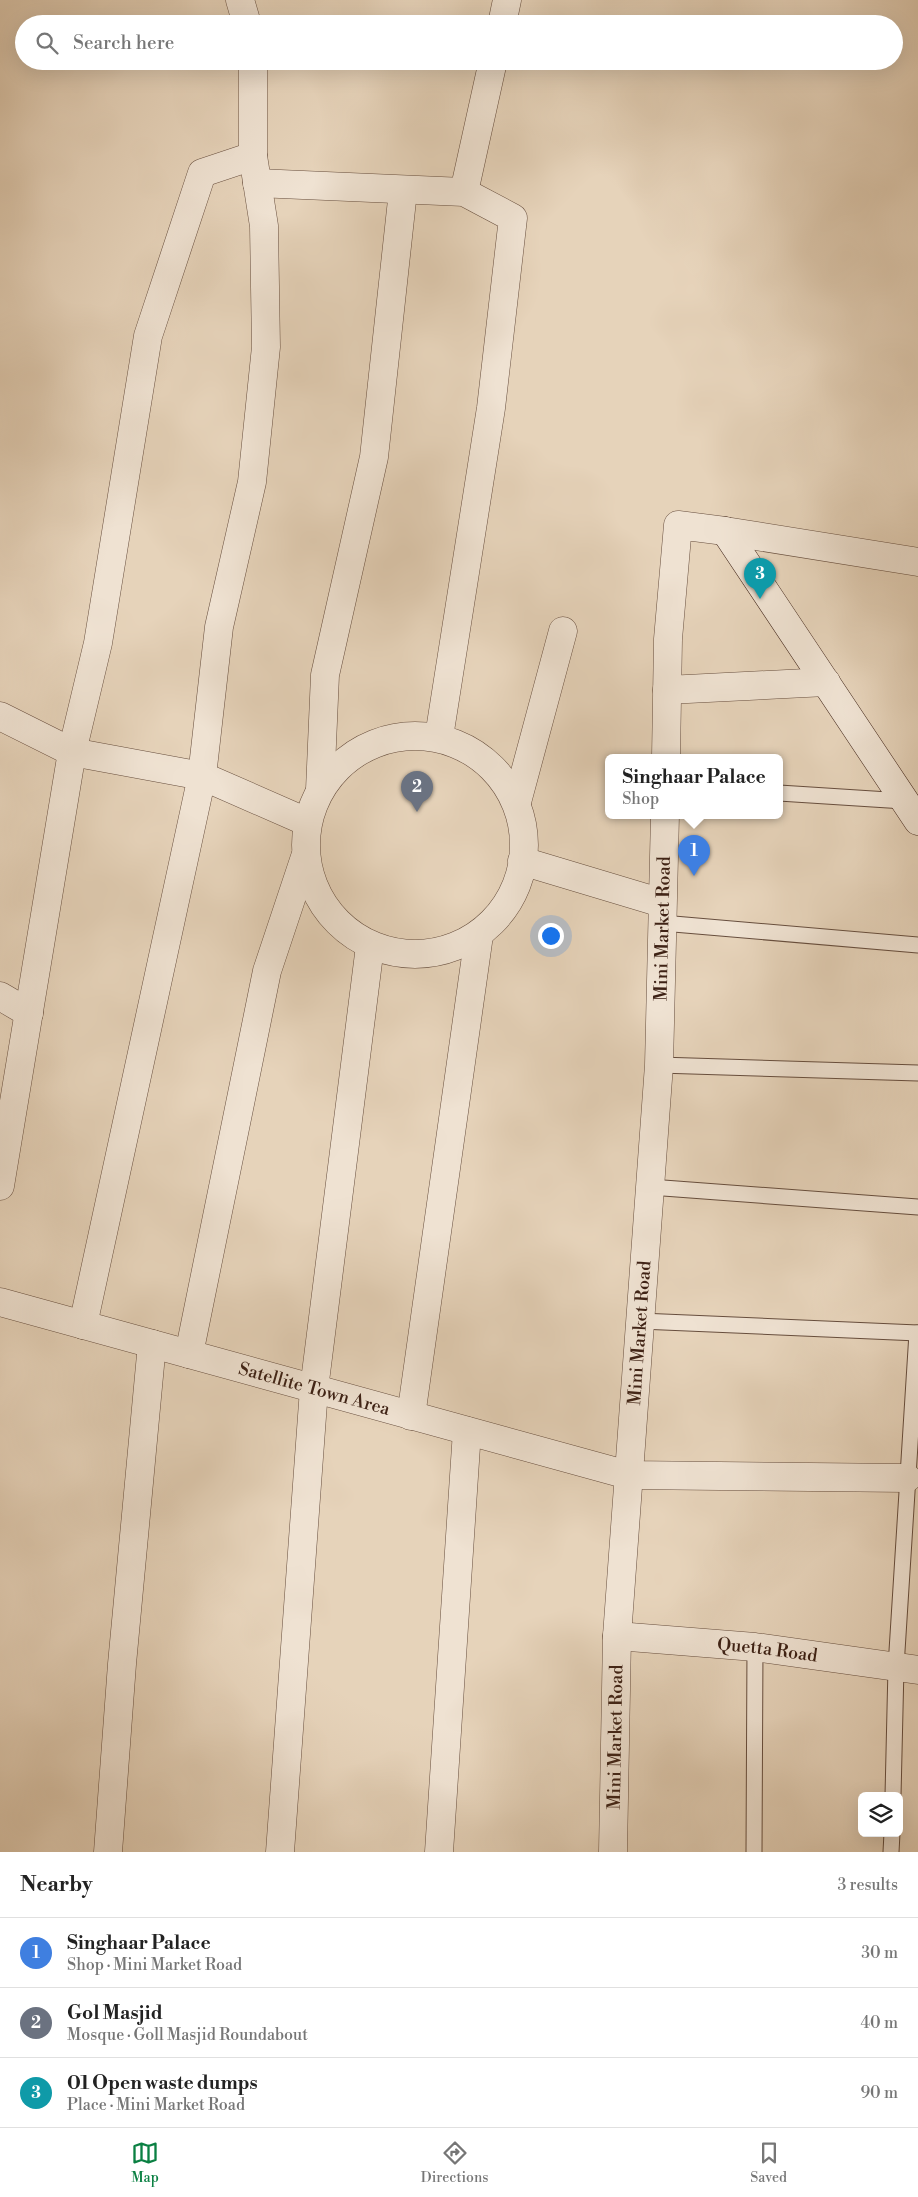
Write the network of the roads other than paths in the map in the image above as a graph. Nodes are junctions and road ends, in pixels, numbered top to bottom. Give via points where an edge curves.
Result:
1 (240, 0) edge
2 (507, 0) edge
3 (244, 15) edge
4 (504, 15) edge
5 (253, 70) edge
6 (491, 70) edge
7 (253, 156) junction
8 (257, 183) junction
9 (403, 191) junction
10 (464, 192) junction
11 (725, 530) junction
12 (918, 562) edge
13 (562, 631) dead end
14 (826, 682) junction
15 (667, 690) junction
16 (0, 716) edge
17 (439, 737) junction
18 (72, 752) junction
19 (666, 754) edge
20 (202, 776) junction
21 (320, 790) junction
22 (783, 793) edge
23 (517, 802) junction
24 (911, 811) edge
25 (664, 819) edge
26 (307, 822) junction
27 (305, 857) junction
28 (522, 861) junction
29 (662, 913) junction
30 (479, 935) junction
31 (918, 945) edge
32 (370, 946) junction
33 (0, 996) edge
34 (29, 1013) junction
35 (659, 1065) junction
36 (918, 1073) edge
37 (0, 1186) edge
38 (650, 1187) junction
39 (918, 1207) edge
40 (0, 1302) edge
41 (640, 1321) junction
42 (83, 1325) junction
43 (917, 1333) edge
44 (152, 1344) junction
45 (189, 1354) junction
46 (314, 1389) junction
47 (411, 1416) junction
48 (467, 1431) junction
49 (628, 1475) junction
50 (908, 1478) junction
51 (617, 1636) junction
52 (755, 1647) junction
53 (907, 1668) edge
54 (892, 1792) edge
55 (892, 1837) edge
56 (108, 1852) edge
57 (280, 1852) edge
58 (440, 1852) edge
59 (613, 1852) edge
60 (754, 1852) edge
61 (891, 1852) edge

1 - 3 street
2 - 4 street
5 - 7 street
6 - 10 street
7 - 8 street
7 - 18 street via 202,173 148,336 98,643
8 - 9 street
8 - 20 street via 264,226 266,347 252,482 219,627
9 - 10 street
9 - 21 street via 374,457 325,675
10 - 17 street via 513,218 491,408
11 - 12 street
11 - 14 street
11 - 15 street via 678,525
13 - 23 street
14 - 15 street
14 - 24 street
15 - 19 street
16 - 18 street
17 - 21 street via 404,734 370,744 341,762
17 - 23 street via 472,750 498,772
18 - 20 street
18 - 34 street
20 - 26 street
20 - 42 street
21 - 26 street
22 - 24 lane
23 - 28 street via 525,836
25 - 29 street, Mini Market Road
26 - 27 street
27 - 32 street via 316,894 339,924
27 - 45 street via 267,971
28 - 29 street
28 - 30 street via 522,874 506,908
29 - 31 lane
29 - 35 street, Mini Market Road
30 - 32 street via 445,952 407,955
30 - 47 street
32 - 46 street
33 - 34 street
34 - 37 street
35 - 36 lane
35 - 38 street, Mini Market Road
38 - 39 lane
38 - 41 street, Mini Market Road
40 - 42 street, Satellite Town Area
41 - 43 lane
41 - 49 street, Mini Market Road
42 - 44 street, Satellite Town Area
43 - 50 lane
44 - 45 street, Satellite Town Area
44 - 56 street
45 - 46 street, Satellite Town Area
46 - 47 street, Satellite Town Area
46 - 57 street
47 - 48 street, Satellite Town Area
48 - 49 street, Satellite Town Area
48 - 58 street
49 - 50 street, Satellite Town Area
49 - 51 street, Mini Market Road
50 - 53 lane
51 - 52 street, Quetta Road
51 - 59 street, Mini Market Road
52 - 53 street, Quetta Road
52 - 60 lane
53 - 54 lane
55 - 61 lane

